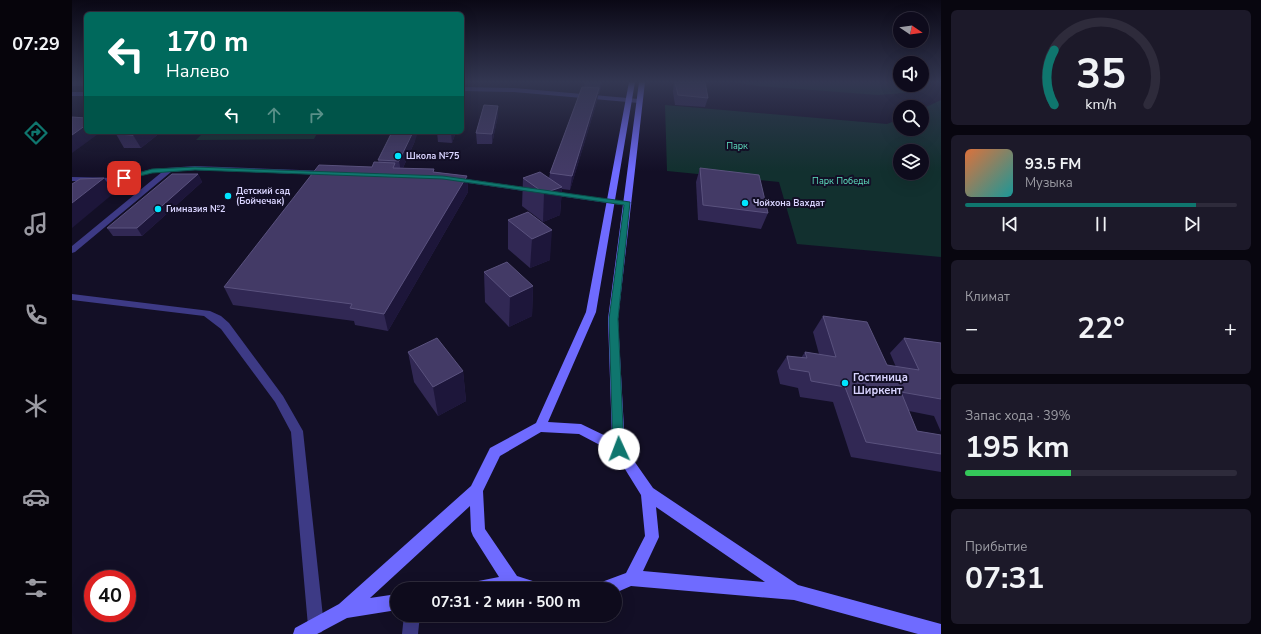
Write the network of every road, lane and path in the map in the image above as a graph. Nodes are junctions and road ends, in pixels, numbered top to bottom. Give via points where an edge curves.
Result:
1 (627, 112) edge
2 (639, 112) edge
3 (169, 170) junction
4 (335, 174) edge
5 (443, 178) edge
6 (72, 179) edge
7 (611, 202) junction
8 (628, 204) junction
9 (72, 250) edge
10 (72, 297) edge
11 (540, 428) junction
12 (619, 449) junction
13 (476, 491) junction
14 (648, 493) junction
15 (631, 578) junction
16 (512, 582) edge
17 (622, 582) edge
18 (794, 592) junction
19 (390, 603) edge
20 (345, 610) junction
21 (411, 622) edge
22 (316, 626) junction
23 (941, 632) edge
24 (301, 634) edge
25 (410, 634) edge

1 - 7 street
2 - 8 street
3 - 4 street via 195,168
3 - 6 street via 152,171 116,180
3 - 9 street
5 - 7 street
7 - 8 street
7 - 11 street via 591,312
8 - 12 street via 613,319
10 - 22 street via 206,313 225,326 279,398 297,431
11 - 12 street via 581,429
11 - 13 street via 495,452
12 - 14 street
13 - 16 street via 478,532
13 - 20 street
14 - 15 street via 652,538
14 - 18 street
15 - 17 street
15 - 18 street
18 - 23 street
19 - 20 street
20 - 22 street
21 - 25 street
22 - 24 street

